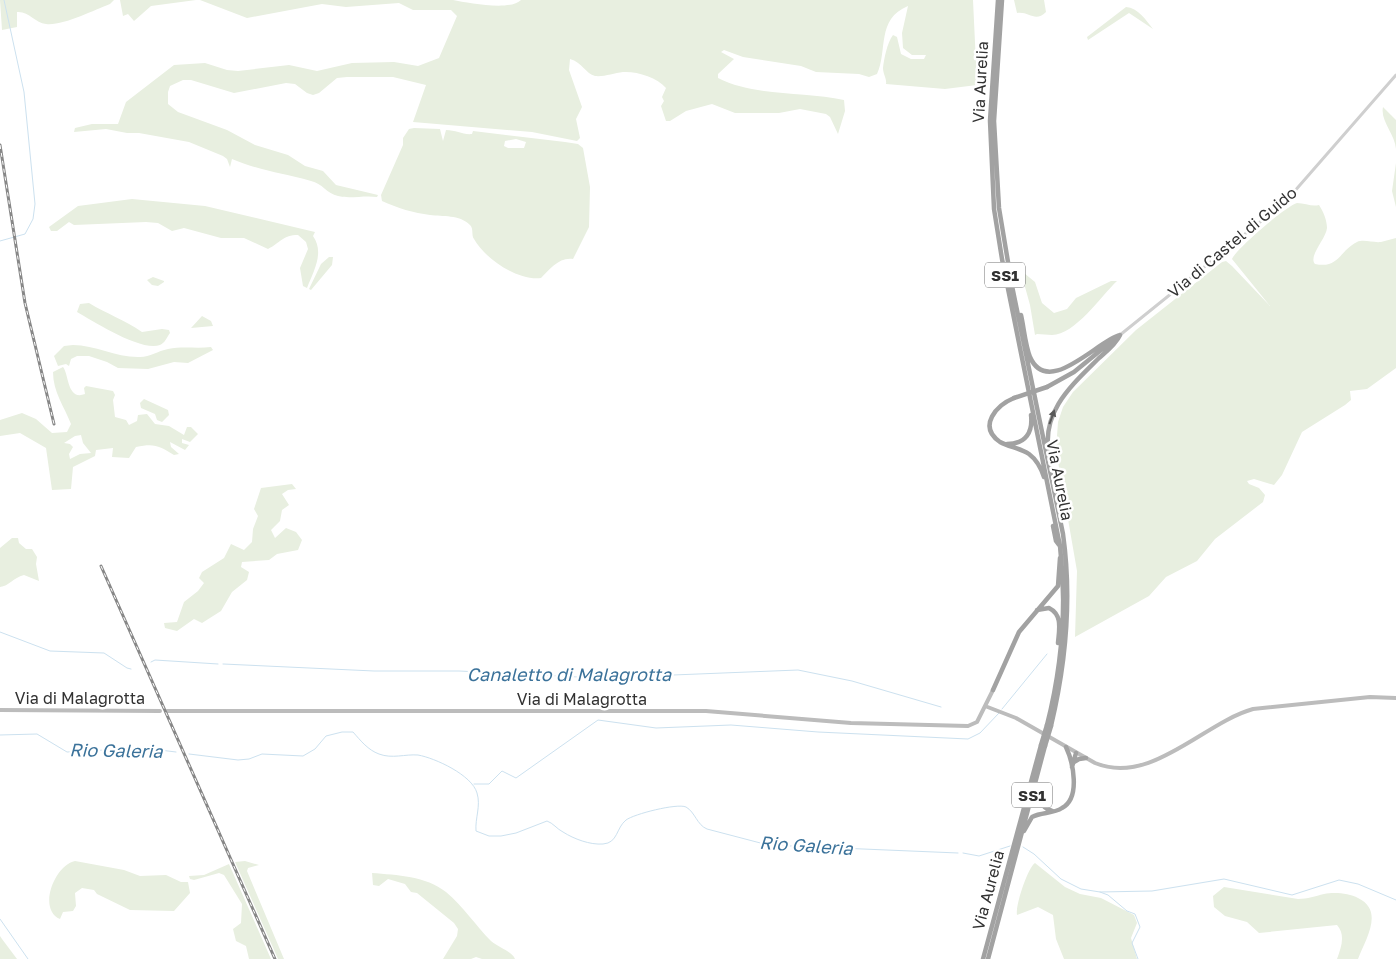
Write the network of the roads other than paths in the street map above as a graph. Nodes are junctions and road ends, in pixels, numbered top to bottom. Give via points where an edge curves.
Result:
1 (998, 0) edge
2 (1002, 0) edge
3 (1396, 75) edge
4 (1012, 286) junction
5 (1011, 301) junction
6 (1120, 335) junction
7 (1002, 443) junction
8 (1063, 534) junction
9 (1060, 546) junction
10 (1061, 555) junction
11 (1036, 611) junction
12 (1059, 664) junction
13 (993, 690) joint
14 (1396, 698) edge
15 (985, 706) junction
16 (0, 710) edge
17 (160, 711) dead end
18 (167, 711) dead end
19 (1049, 725) junction
20 (1043, 745) junction
21 (1066, 746) junction
22 (1076, 753) junction
23 (1086, 758) junction
24 (1072, 764) junction
25 (1055, 811) junction
26 (1018, 843) junction
27 (1011, 863) junction
28 (983, 959) edge
29 (988, 959) edge

1 - 5 highway, Via Aurelia / SS1 via 990,114 991,176
2 - 4 highway, Via Aurelia / SS1 via 995,100 996,166 999,208
3 - 6 street, Via di Castel di Guido via 1286,201
4 - 6 highway via 1029,354 1043,369 1064,369
4 - 8 highway, Via Aurelia / SS1
5 - 7 highway via 1010,311 1032,423 1023,441
5 - 9 highway, Via Aurelia / SS1
6 - 7 highway, bridge via 1074,372 1047,387 1000,405 991,416 991,430
8 -> 6 highway via 1048,446 1050,422 1063,396
7 - 9 highway via 1027,453 1039,465 1056,541
8 - 19 highway, Via Aurelia / SS1 via 1067,577 1066,628 1060,685
9 - 10 highway, Via Aurelia / SS1
10 - 11 highway via 1058,586
10 - 12 highway, Via Aurelia / SS1 via 1063,605
11 - 12 highway via 1049,608 1057,615
11 - 13 highway via 1012,643
12 - 19 highway, Via Aurelia / SS1
13 - 15 main road, Via di Malagrotta
14 - 23 main road via 1370,697 1253,709 1176,750 1126,769 1104,767
15 - 18 main road, Via di Malagrotta via 977,723 968,726 842,723 706,711
15 - 21 main road via 1016,718
16 - 17 main road, Via di Malagrotta
19 - 20 highway, Via Aurelia / SS1, bridge
20 - 25 highway via 1036,792 1044,806
20 - 26 highway, Via Aurelia / SS1
20 - 27 highway, Via Aurelia / SS1
21 - 22 main road
21 - 24 highway
22 - 23 main road
22 - 24 highway
23 - 24 highway
24 - 25 highway via 1071,798 1065,807
25 - 26 highway via 1032,817
26 - 27 highway, Via Aurelia / SS1
27 - 28 highway, Via Aurelia / SS1
27 - 29 highway, Via Aurelia / SS1

